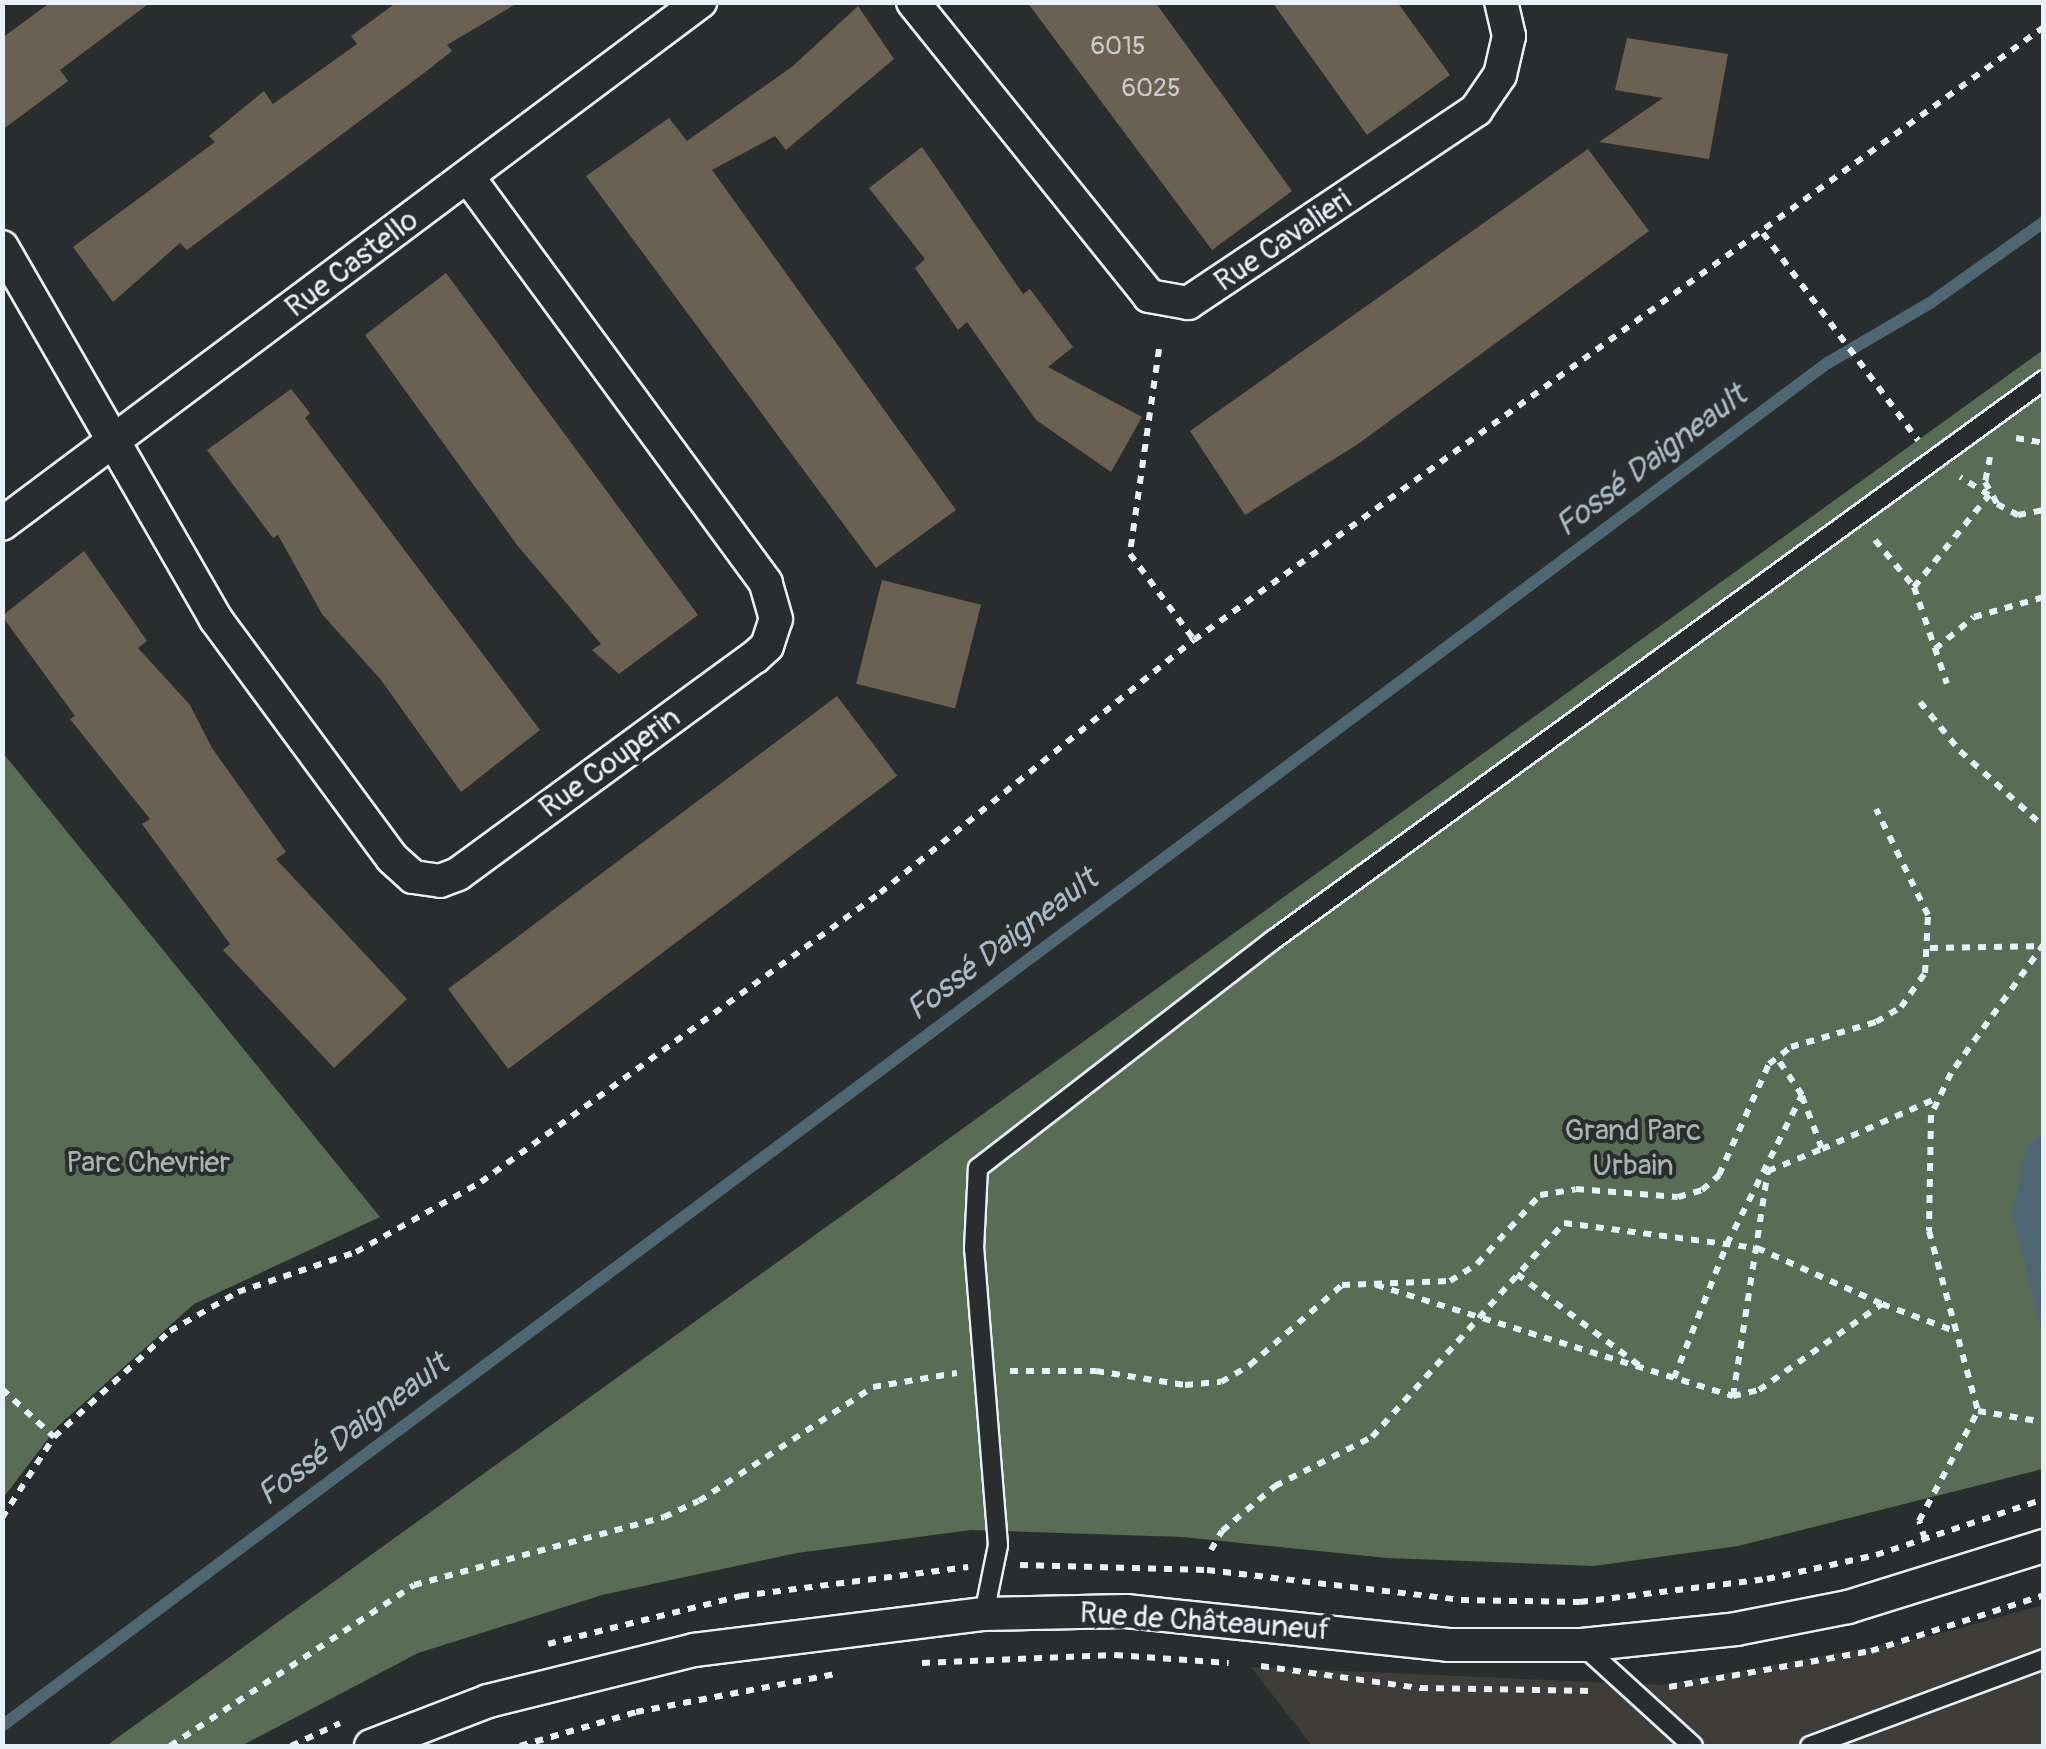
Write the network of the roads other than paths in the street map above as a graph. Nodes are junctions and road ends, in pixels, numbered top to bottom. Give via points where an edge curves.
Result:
1 (700, 2) edge
2 (913, 2) edge
3 (1500, 2) edge
4 (468, 177) junction
5 (2, 247) edge
6 (2044, 380) edge
7 (115, 441) junction
8 (2, 524) edge
9 (2044, 1546) edge
10 (984, 1614) junction
11 (1582, 1645) junction
12 (2044, 1659) edge
13 (371, 1746) edge
14 (1693, 1746) edge
15 (1810, 1746) edge

1 - 4 street, Rue Castello
2 - 3 street, Rue Cavalieri via 1149,296 1188,303 1476,110 1500,75 1509,36
4 - 7 street, Rue Castello
4 - 7 street, Rue Couperin via 766,584 774,628 755,657 458,874 440,881 413,877 392,858 215,618
5 - 7 street
6 - 10 lane via 1272,940 978,1168 974,1249 998,1546
7 - 8 street, Rue Castello
9 - 11 street, Rue de Châteauneuf via 1848,1607 1736,1629
10 - 11 street, Rue de Châteauneuf via 1126,1611 1448,1645
10 - 13 street, Rue de Châteauneuf via 694,1650 488,1701
11 - 14 lane
12 - 15 lane

